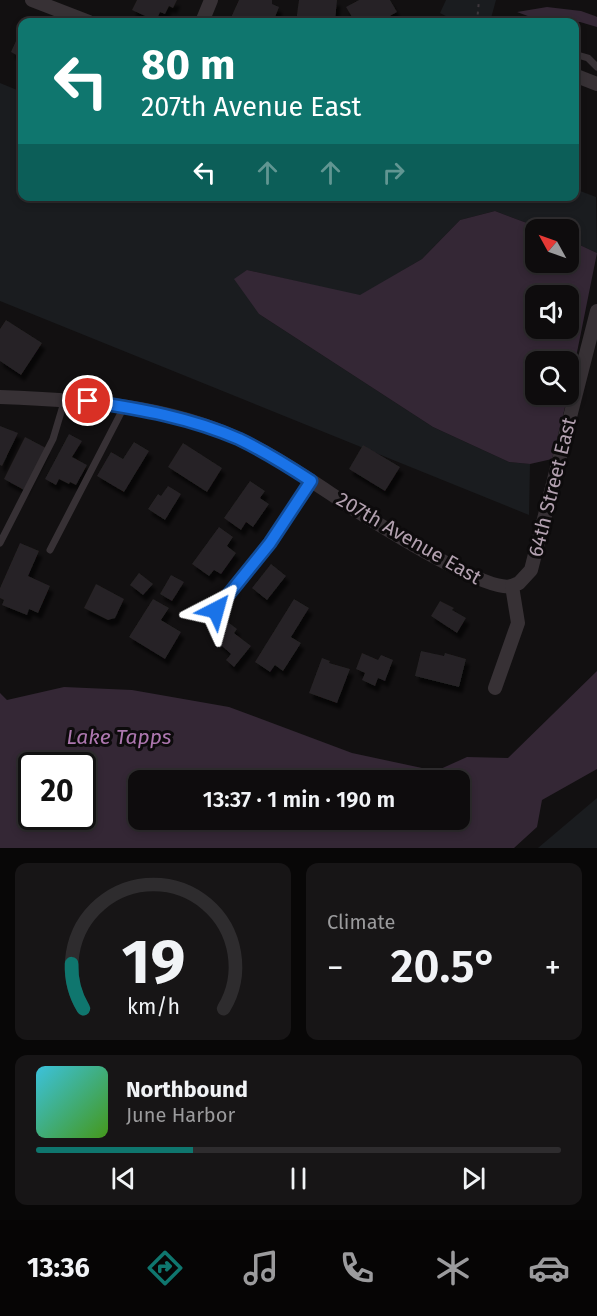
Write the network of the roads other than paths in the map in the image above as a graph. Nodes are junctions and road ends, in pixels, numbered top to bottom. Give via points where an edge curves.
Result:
1 (35, 0) edge
2 (211, 0) edge
3 (78, 18) edge
4 (204, 18) edge
5 (579, 55) edge
6 (597, 67) edge
7 (579, 77) edge
8 (597, 84) edge
9 (597, 311) edge
10 (0, 397) edge
11 (65, 399) junction
12 (124, 407) junction
13 (311, 481) junction
14 (0, 543) edge
15 (50, 550) dead end
16 (512, 586) junction
17 (197, 616) dead end
18 (495, 688) dead end

1 - 3 street
2 - 4 street
5 - 6 lane
7 - 8 street
9 - 16 street, 64th Street East via 531,570
10 - 11 street, 207th Avenue East
11 - 12 street, 207th Avenue East
11 - 14 lane via 53,439
12 - 13 street, 207th Avenue East via 173,416 217,430 242,440
12 - 15 lane
13 - 16 street, 207th Avenue East via 428,552 488,583
13 - 17 lane via 270,543 216,610
16 - 18 street via 518,623

